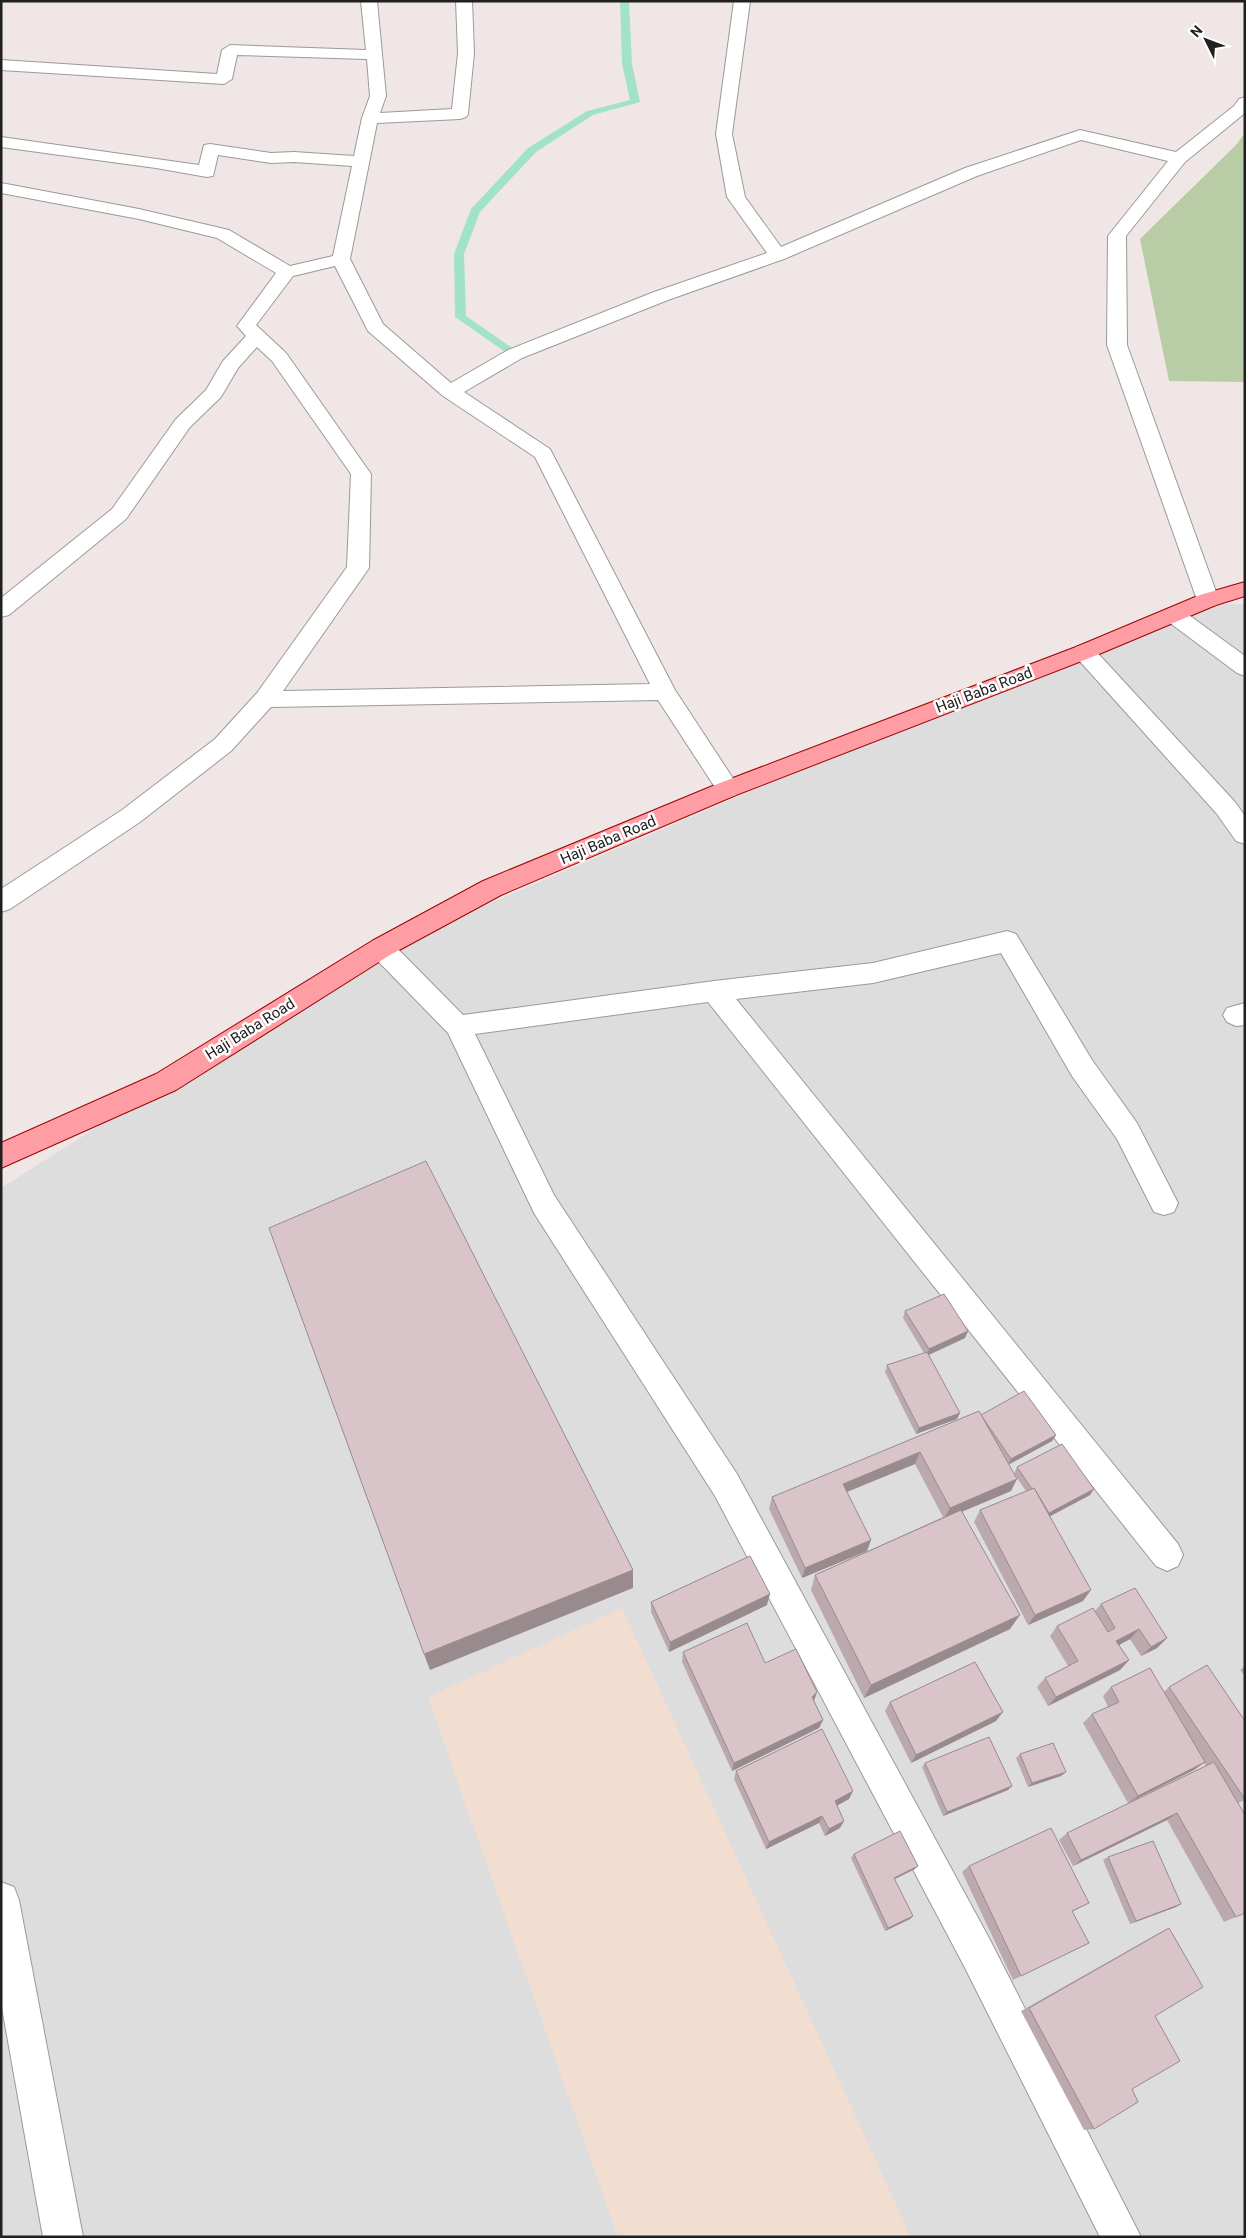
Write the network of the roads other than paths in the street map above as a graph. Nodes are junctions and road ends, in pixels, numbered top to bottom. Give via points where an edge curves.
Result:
1 (369, 1) edge
2 (464, 1) edge
3 (742, 1) edge
4 (374, 55) junction
5 (1, 65) edge
6 (1245, 102) edge
7 (370, 118) junction
8 (1, 142) edge
9 (1179, 158) junction
10 (361, 162) junction
11 (1, 188) edge
12 (778, 255) junction
13 (341, 260) junction
14 (287, 272) junction
15 (256, 336) junction
16 (450, 392) junction
17 (1245, 589) edge
18 (1208, 600) junction
19 (1, 610) edge
20 (1174, 615) junction
21 (1084, 652) junction
22 (1245, 668) edge
23 (665, 692) junction
24 (265, 699) junction
25 (728, 789) junction
26 (1245, 835) edge
27 (1, 902) edge
28 (381, 948) junction
29 (714, 991) junction
30 (458, 1026) junction
31 (1, 1156) edge
32 (1164, 1203) dead end
33 (1167, 1555) dead end
34 (1, 1900) edge
35 (63, 2237) edge
36 (1121, 2237) edge

1 - 4 street
2 - 7 street via 466,53 460,114
3 - 12 street via 724,134 736,197
4 - 5 street via 230,50 224,79
4 - 7 street via 378,96
6 - 9 street
7 - 10 street
8 - 10 street via 171,164 207,172 210,149 271,158
9 - 12 street via 1080,135 971,172
9 - 18 street via 1117,236 1116,344
10 - 13 street
11 - 14 street via 139,214 223,234
12 - 16 street via 661,296 515,354
13 - 14 street
13 - 16 street via 375,327
14 - 15 street via 246,326
15 - 19 street via 230,365 214,394 183,423 119,514
15 - 24 street via 279,357 361,474 358,568
16 - 23 street via 543,452
17 - 18 main road, Haji Baba Road
18 - 20 main road, Haji Baba Road
20 - 21 main road, Haji Baba Road
20 - 22 street
21 - 25 main road, Haji Baba Road
21 - 26 street via 1226,808
23 - 24 street
23 - 25 street
24 - 27 street via 223,745 131,816
25 - 28 main road, Haji Baba Road via 492,888
28 - 30 street
28 - 31 main road, Haji Baba Road via 166,1082
29 - 30 street
29 - 32 street via 873,973 1007,941 1082,1068 1127,1131
29 - 33 street
30 - 36 street via 544,1204 726,1485 976,1951
34 - 35 street

